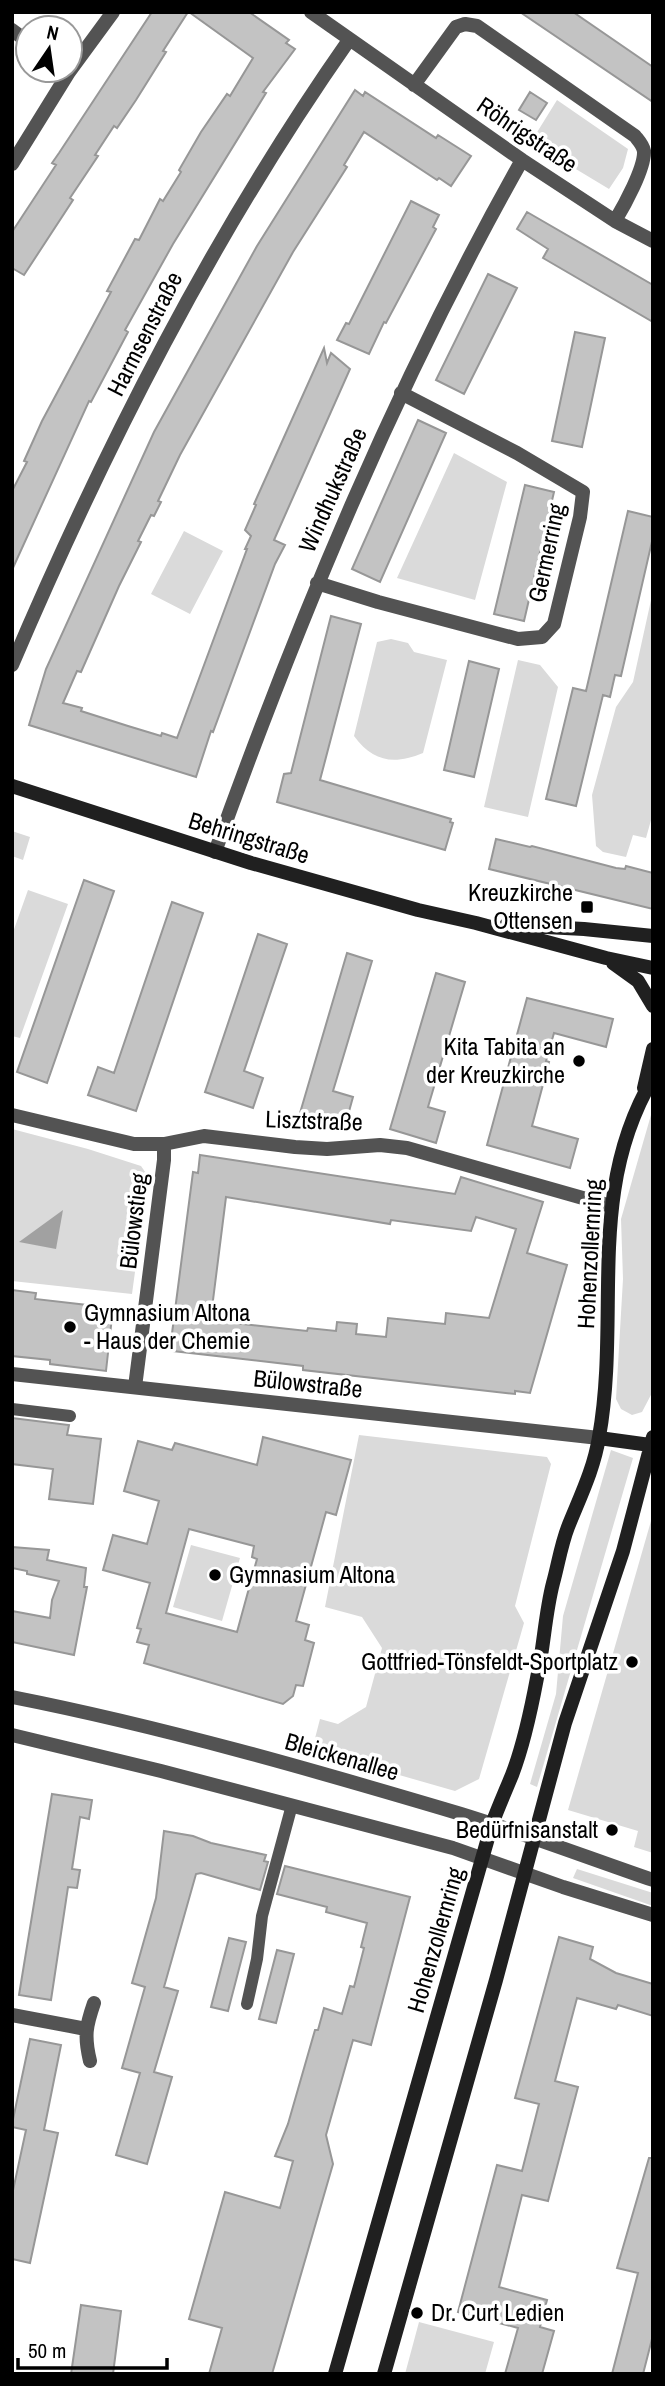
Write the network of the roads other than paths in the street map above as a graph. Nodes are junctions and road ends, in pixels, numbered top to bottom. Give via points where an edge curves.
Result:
1 (113, 12) edge
2 (311, 12) edge
3 (349, 40) junction
4 (84, 49) edge
5 (59, 84) edge
6 (414, 85) junction
7 (522, 160) junction
8 (12, 164) edge
9 (615, 221) junction
10 (653, 241) edge
11 (401, 393) junction
12 (317, 583) junction
13 (12, 665) edge
14 (12, 786) edge
15 (215, 852) junction
16 (476, 923) junction
17 (653, 936) edge
18 (606, 958) junction
19 (653, 968) edge
20 (653, 1006) edge
21 (653, 1049) edge
22 (653, 1078) edge
23 (642, 1096) junction
24 (12, 1115) edge
25 (164, 1144) junction
26 (611, 1206) junction
27 (12, 1374) edge
28 (135, 1387) junction
29 (12, 1409) edge
30 (70, 1416) dead end
31 (599, 1438) junction
32 (652, 1442) edge
33 (12, 1697) edge
34 (12, 1735) edge
35 (292, 1805) junction
36 (492, 1825) junction
37 (533, 1839) junction
38 (482, 1859) junction
39 (525, 1874) junction
40 (653, 1880) edge
41 (653, 1914) edge
42 (94, 2003) dead end
43 (247, 2004) dead end
44 (12, 2015) edge
45 (86, 2029) junction
46 (90, 2061) dead end
47 (335, 2374) edge
48 (384, 2374) edge

1 - 4 street
2 - 3 street, Röhrigstraße
3 - 6 street, Röhrigstraße
3 - 13 street, Harmsenstraße via 273,153 171,330
5 - 8 street
6 - 7 street, Röhrigstraße
6 - 9 street via 456,27 477,26 643,146 633,187
7 - 9 street, Röhrigstraße
7 - 11 street, Windhukstraße
9 - 10 street, Röhrigstraße
11 - 12 street, Windhukstraße
11 - 12 street, Germerring via 583,492 554,624 542,637 518,639
12 - 15 street, Windhukstraße
14 - 15 main road, Behringstraße
15 - 16 main road, Behringstraße
16 - 17 main road, Behringstraße
16 - 18 main road, Behringstraße
18 - 19 main road, Behringstraße
18 - 20 main road via 638,981
21 - 23 main road
22 - 23 main road, Hohenzollernring
23 - 26 main road, Hohenzollernring via 626,1135
24 - 25 street, Lisztstraße via 134,1144
25 - 26 street, Lisztstraße via 204,1136 327,1149 407,1148
25 - 28 street, Bülowstieg
26 - 31 main road, Hohenzollernring via 609,1328
27 - 28 street, Bülowstraße
28 - 31 street, Bülowstraße
29 - 30 lane
31 - 32 main road
31 - 36 main road, Hohenzollernring via 591,1471 566,1530 529,1716
32 - 37 main road via 623,1551 565,1723
33 - 36 street, Bleickenallee via 171,1733
34 - 35 street
35 - 38 street
35 - 43 lane via 262,1916
36 - 37 street, Bleickenallee
36 - 38 main road, Hohenzollernring
37 - 39 main road
37 - 40 street, Bleickenallee
38 - 39 street
38 - 47 main road, Hohenzollernring
39 - 41 street
39 - 48 main road
42 - 45 street
44 - 45 street
45 - 46 street

